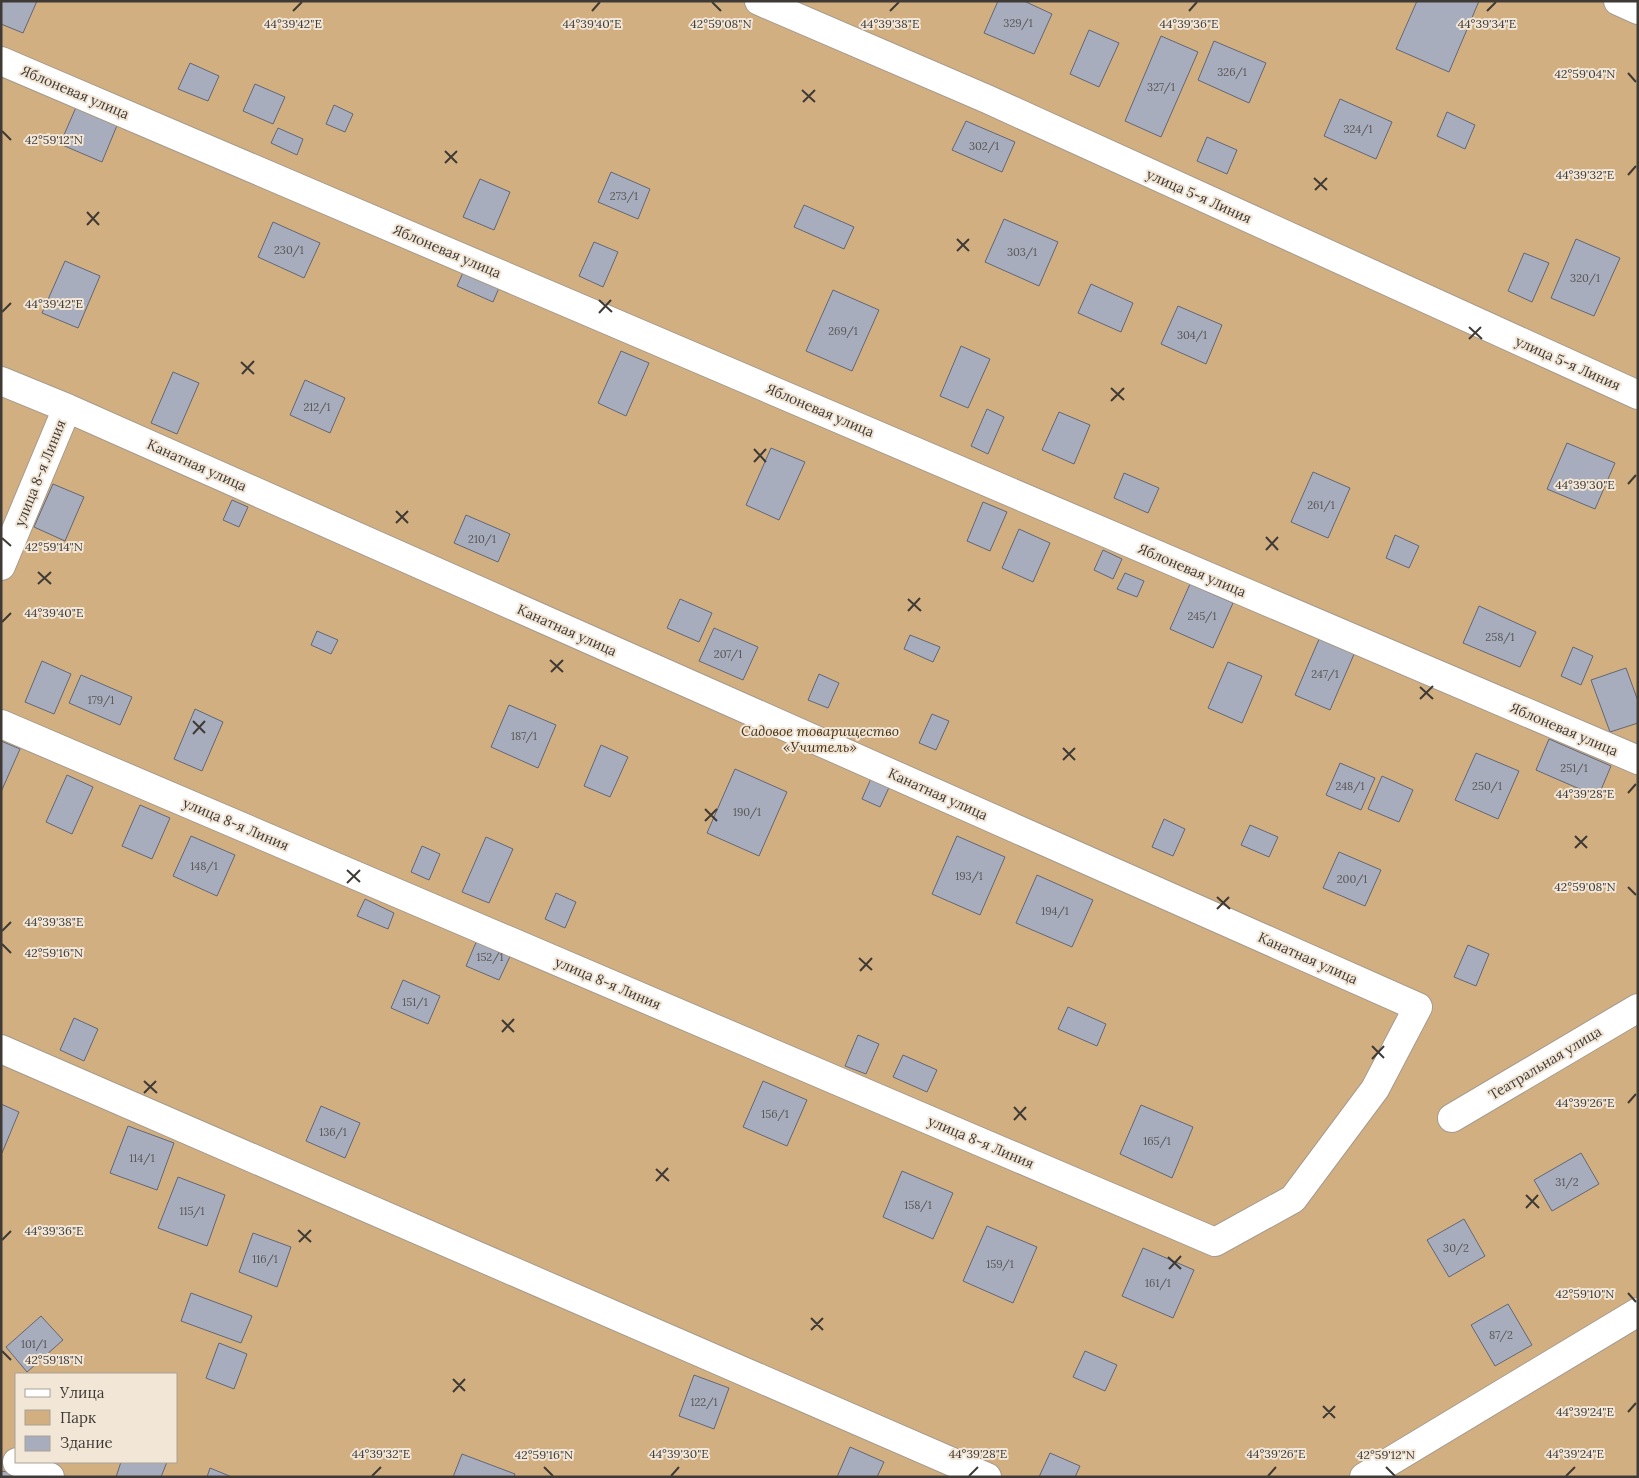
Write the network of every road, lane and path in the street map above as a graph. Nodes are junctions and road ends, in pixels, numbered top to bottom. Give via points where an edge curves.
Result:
1 (758, 1) edge
2 (1618, 1) edge
3 (1638, 10) edge
4 (1, 61) edge
5 (1, 381) edge
6 (1638, 395) edge
7 (67, 408) junction
8 (1, 566) edge
9 (1, 724) edge
10 (1638, 760) edge
11 (1638, 1008) edge
12 (1, 1049) edge
13 (1452, 1118) dead end
14 (1215, 1242) joint
15 (1638, 1312) edge
16 (1, 1455) edge
17 (15, 1462) edge
18 (18, 1463) edge
19 (50, 1477) edge
20 (987, 1477) edge
21 (1364, 1477) edge

1 - 6 street, улица 5-я Линия via 987,99
2 - 3 street
4 - 10 street, Яблоневая улица
5 - 7 street, Канатная улица
7 - 8 street, улица 8-я Линия
7 - 14 street, Канатная улица via 1418,1007 1375,1089 1293,1199
9 - 14 street, улица 8-я Линия
11 - 13 street, Театральная улица
12 - 20 street
15 - 21 street
16 - 17 street
18 - 19 street

